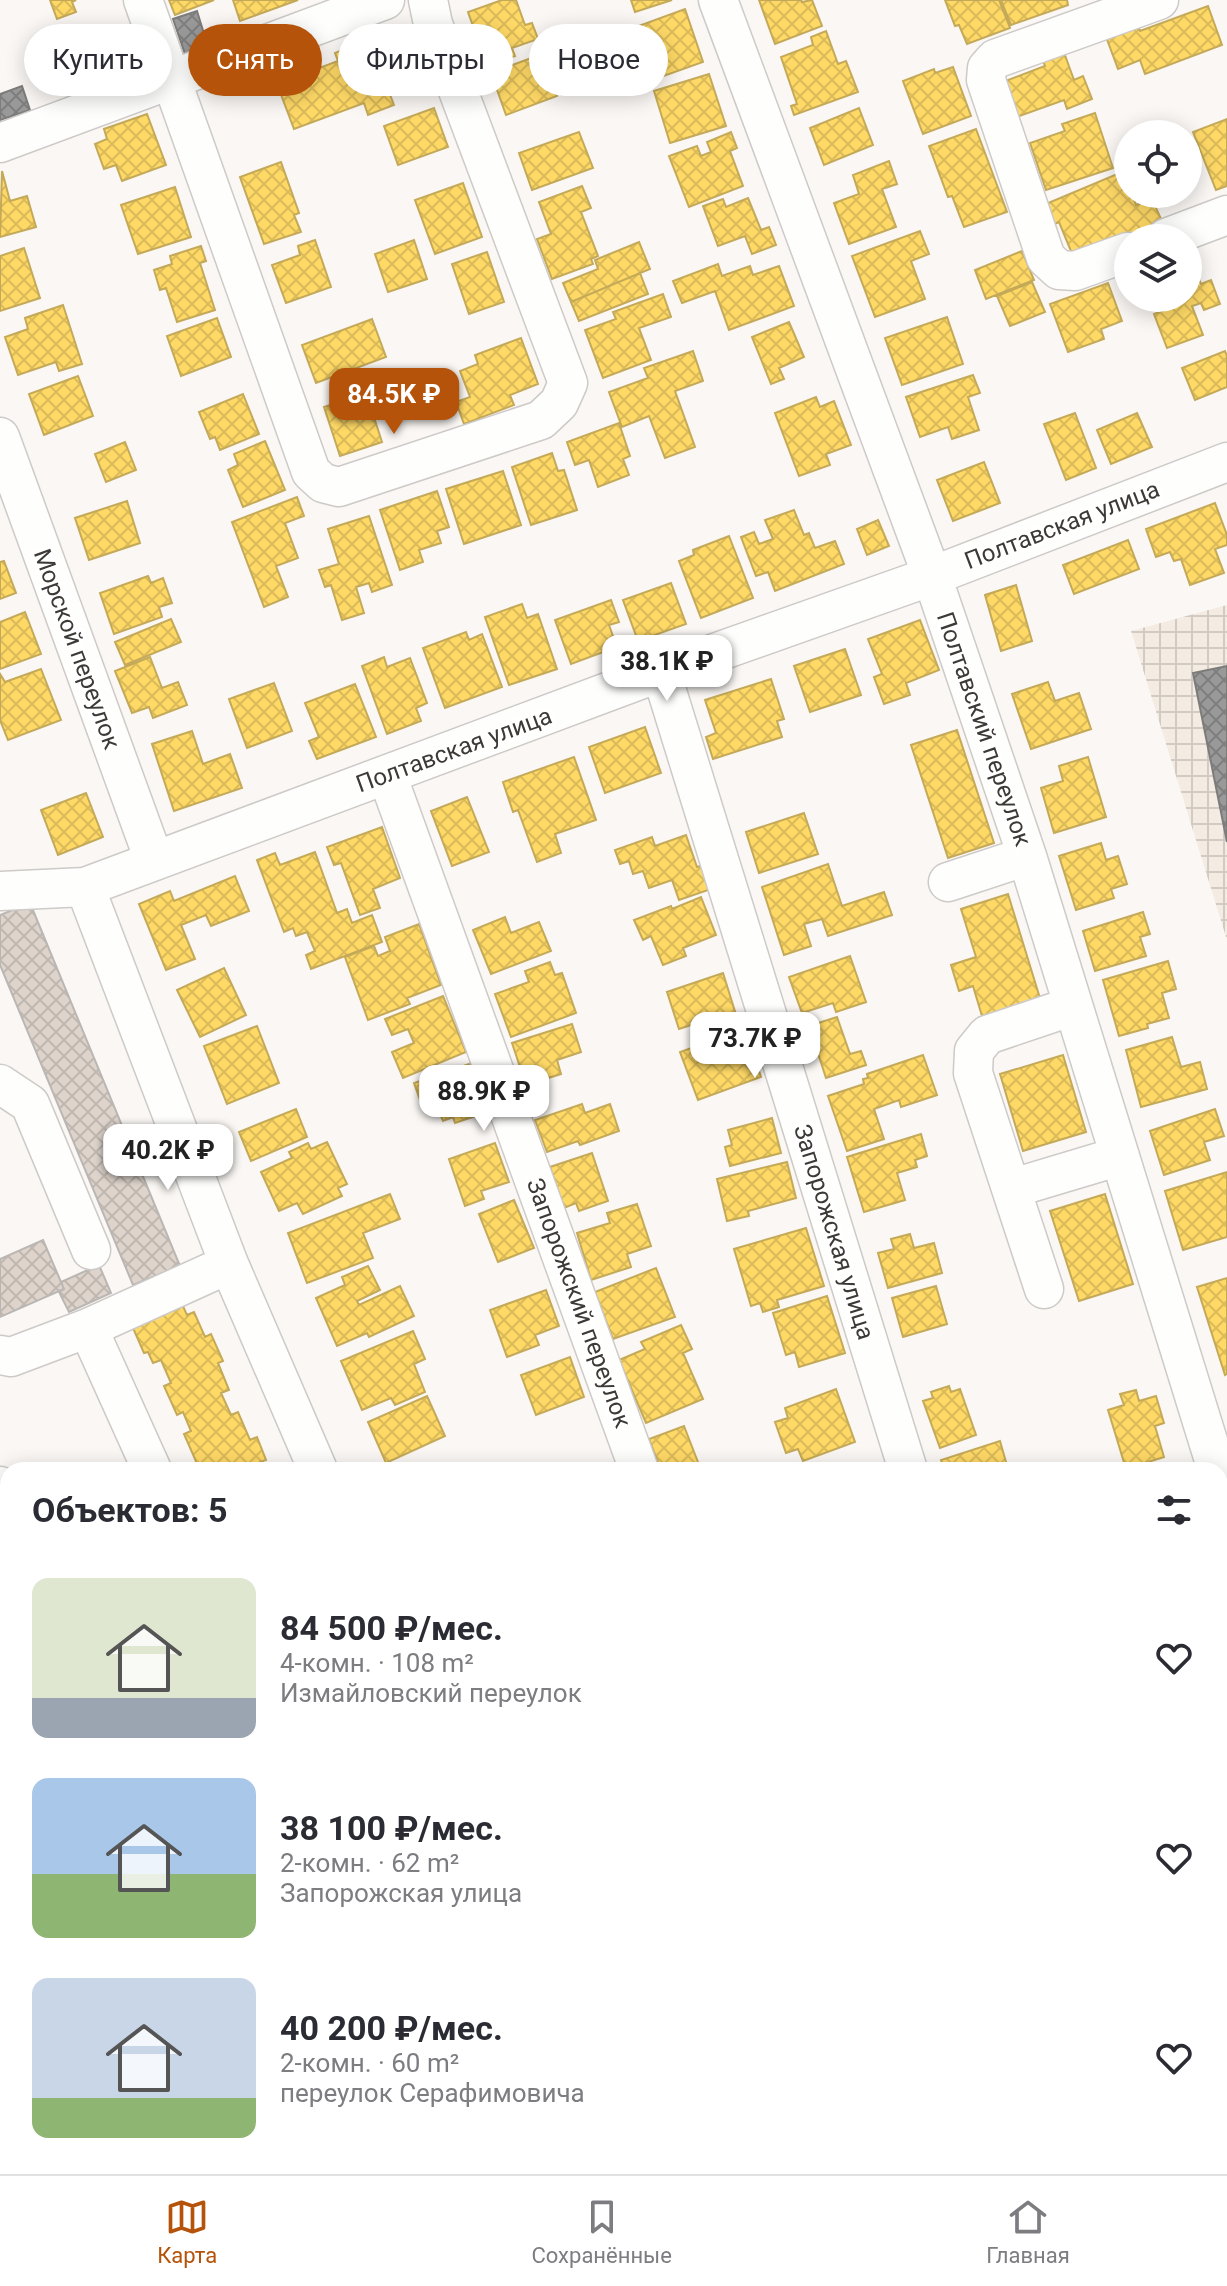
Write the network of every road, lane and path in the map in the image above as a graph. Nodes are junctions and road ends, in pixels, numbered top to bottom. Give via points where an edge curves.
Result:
1 (143, 0) edge
2 (385, 0) edge
3 (428, 0) edge
4 (718, 0) edge
5 (1159, 0) edge
6 (152, 24) edge
7 (172, 81) joint
8 (130, 96) edge
9 (0, 143) edge
10 (1227, 215) edge
11 (1202, 224) edge
12 (1114, 257) edge
13 (0, 437) edge
14 (1227, 462) edge
15 (932, 576) junction
16 (661, 672) junction
17 (387, 775) junction
18 (1027, 856) junction
19 (154, 860) junction
20 (948, 882) dead end
21 (85, 887) junction
22 (0, 891) edge
23 (1073, 1006) junction
24 (0, 1084) edge
25 (1120, 1156) junction
26 (1013, 1188) junction
27 (91, 1250) dead end
28 (229, 1264) junction
29 (1044, 1289) dead end
30 (88, 1328) junction
31 (0, 1355) edge
32 (148, 1462) edge
33 (315, 1462) edge
34 (636, 1462) edge
35 (906, 1462) edge
36 (1215, 1462) edge

1 - 6 street
2 - 7 street
3 - 7 street via 568,383 559,403 541,420 339,487 323,483 311,472
4 - 15 street, Полтавский переулок
5 - 12 street via 995,59 987,68 986,80 1046,258 1059,270 1075,271
8 - 9 street
10 - 11 street
13 - 19 street, Морской переулок
14 - 15 street, Полтавская улица
15 - 16 street, Полтавская улица
15 - 18 street, Полтавский переулок
16 - 17 street, Полтавская улица
16 - 35 street, Запорожская улица
17 - 19 street, Полтавская улица
17 - 34 street, Запорожский переулок
18 - 20 street
18 - 23 street, Полтавский переулок
19 - 21 street, Полтавская улица
21 - 22 street, Полтавская улица
21 - 28 street
23 - 25 street, Полтавский переулок
23 - 26 street via 987,1035 974,1051 973,1073
24 - 27 street via 30,1104
25 - 26 street
25 - 36 street, Полтавский переулок
26 - 29 street
28 - 30 street
28 - 33 street
30 - 31 street via 11,1357
30 - 32 street

